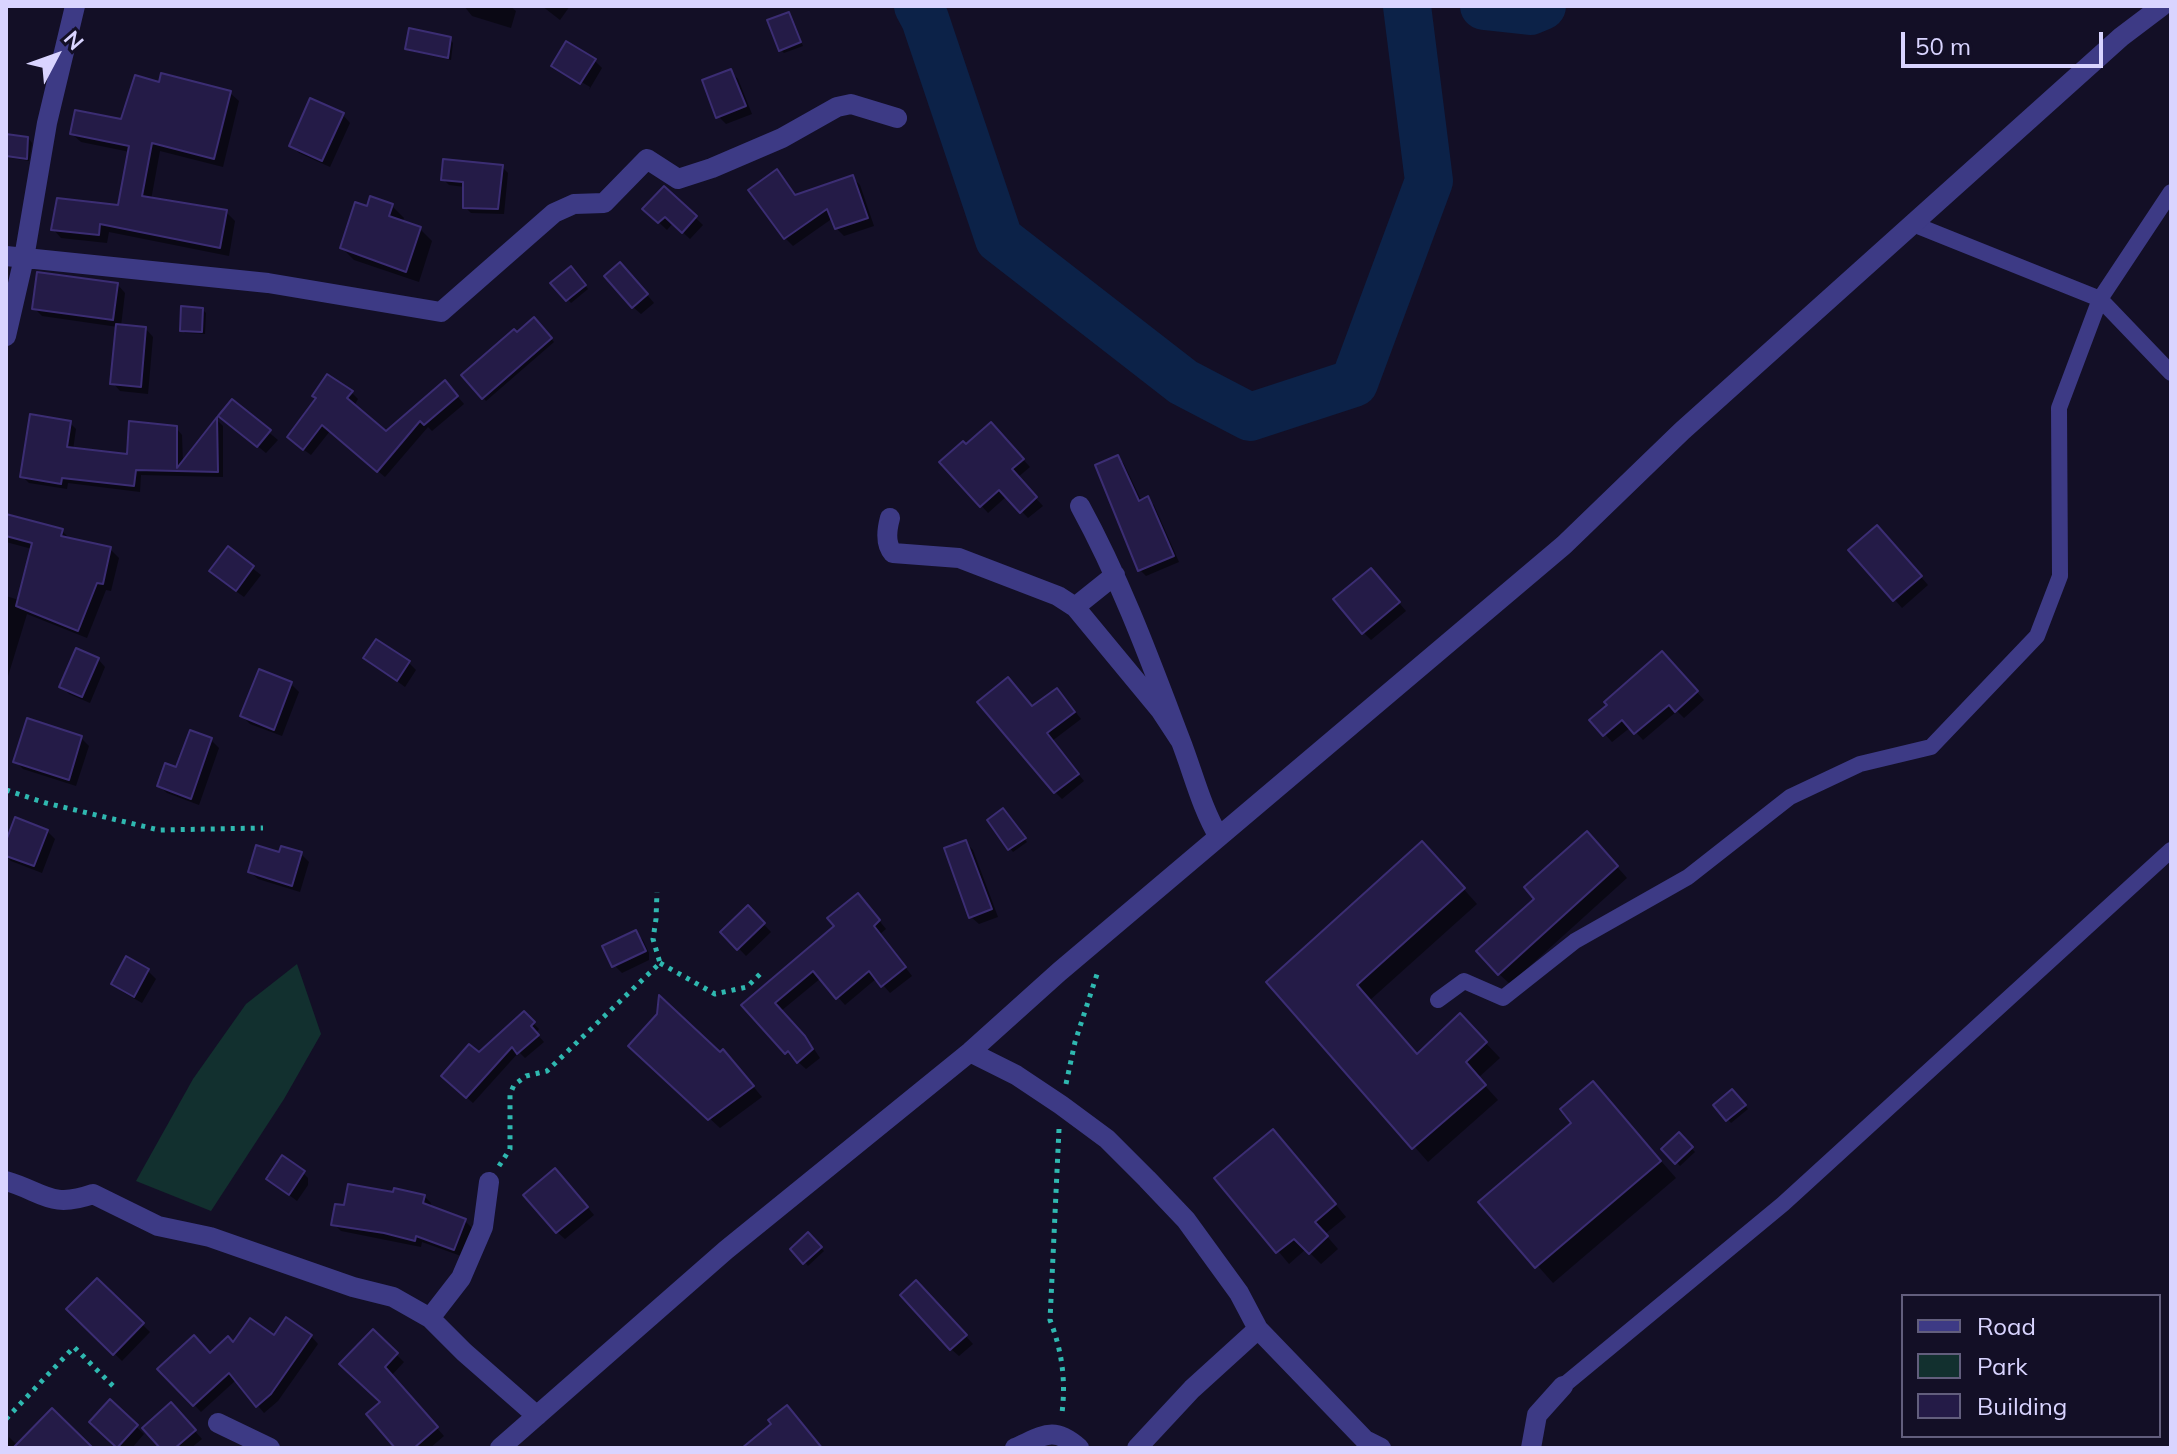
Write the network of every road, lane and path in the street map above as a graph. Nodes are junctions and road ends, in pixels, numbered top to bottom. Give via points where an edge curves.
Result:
1 (75, 6) edge
2 (2162, 6) edge
3 (897, 118) dead end
4 (2171, 192) edge
5 (1913, 224) junction
6 (15, 257) edge
7 (2100, 299) junction
8 (6, 336) edge
9 (2171, 373) edge
10 (1080, 506) dead end
11 (890, 518) dead end
12 (1115, 575) junction
13 (1075, 607) junction
14 (1180, 740) junction
15 (6, 790) edge
16 (263, 828) dead end
17 (1219, 837) junction
18 (2171, 850) edge
19 (657, 892) dead end
20 (1110, 931) junction
21 (660, 963) junction
22 (761, 973) dead end
23 (1438, 1000) dead end
24 (970, 1052) junction
25 (510, 1094) dead end
26 (1061, 1105) junction
27 (6, 1181) edge
28 (489, 1182) dead end
29 (430, 1318) junction
30 (1258, 1329) junction
31 (1563, 1386) joint
32 (114, 1387) dead end
33 (537, 1416) junction
34 (6, 1419) edge
35 (218, 1423) dead end
36 (1060, 1434) junction
37 (270, 1448) edge
38 (500, 1448) edge
39 (1015, 1448) edge
40 (1079, 1448) edge
41 (1137, 1448) edge
42 (1381, 1448) edge
43 (1531, 1448) edge

1 - 6 street
2 - 5 street
3 - 6 street via 851,104 837,107 782,138 678,179 647,159 604,203 574,204 554,213 441,312 268,283
4 - 7 lane
5 - 7 lane
5 - 17 street via 1682,431 1564,545
6 - 8 street
7 - 9 lane
7 - 23 lane via 2059,408 2060,576 2037,636 1931,747 1860,764 1790,797 1688,877 1575,941 1503,998 1464,981
10 - 12 street
11 - 13 street via 893,553 959,558
12 - 13 street
12 - 14 street
13 - 14 street
14 - 17 street
15 - 16 path via 159,830
17 - 20 street
18 - 31 lane via 1783,1204
19 - 21 path via 653,939
20 - 24 street
20 - 26 path
21 - 22 path via 715,994 747,987
21 - 25 path via 547,1071 526,1076
24 - 26 street
24 - 33 street via 726,1250
26 - 30 street via 1107,1139 1186,1220
26 - 36 path via 1050,1320 1060,1346 1065,1390
27 - 29 street via 55,1201 93,1194 158,1226 210,1237 393,1297
28 - 29 street via 483,1227 461,1278
29 - 33 street
30 - 41 street
30 - 42 street via 1365,1440
31 - 43 street via 1537,1415
32 - 34 path via 74,1347
33 - 38 street
35 - 37 street
36 - 39 street via 1048,1433
36 - 40 street

